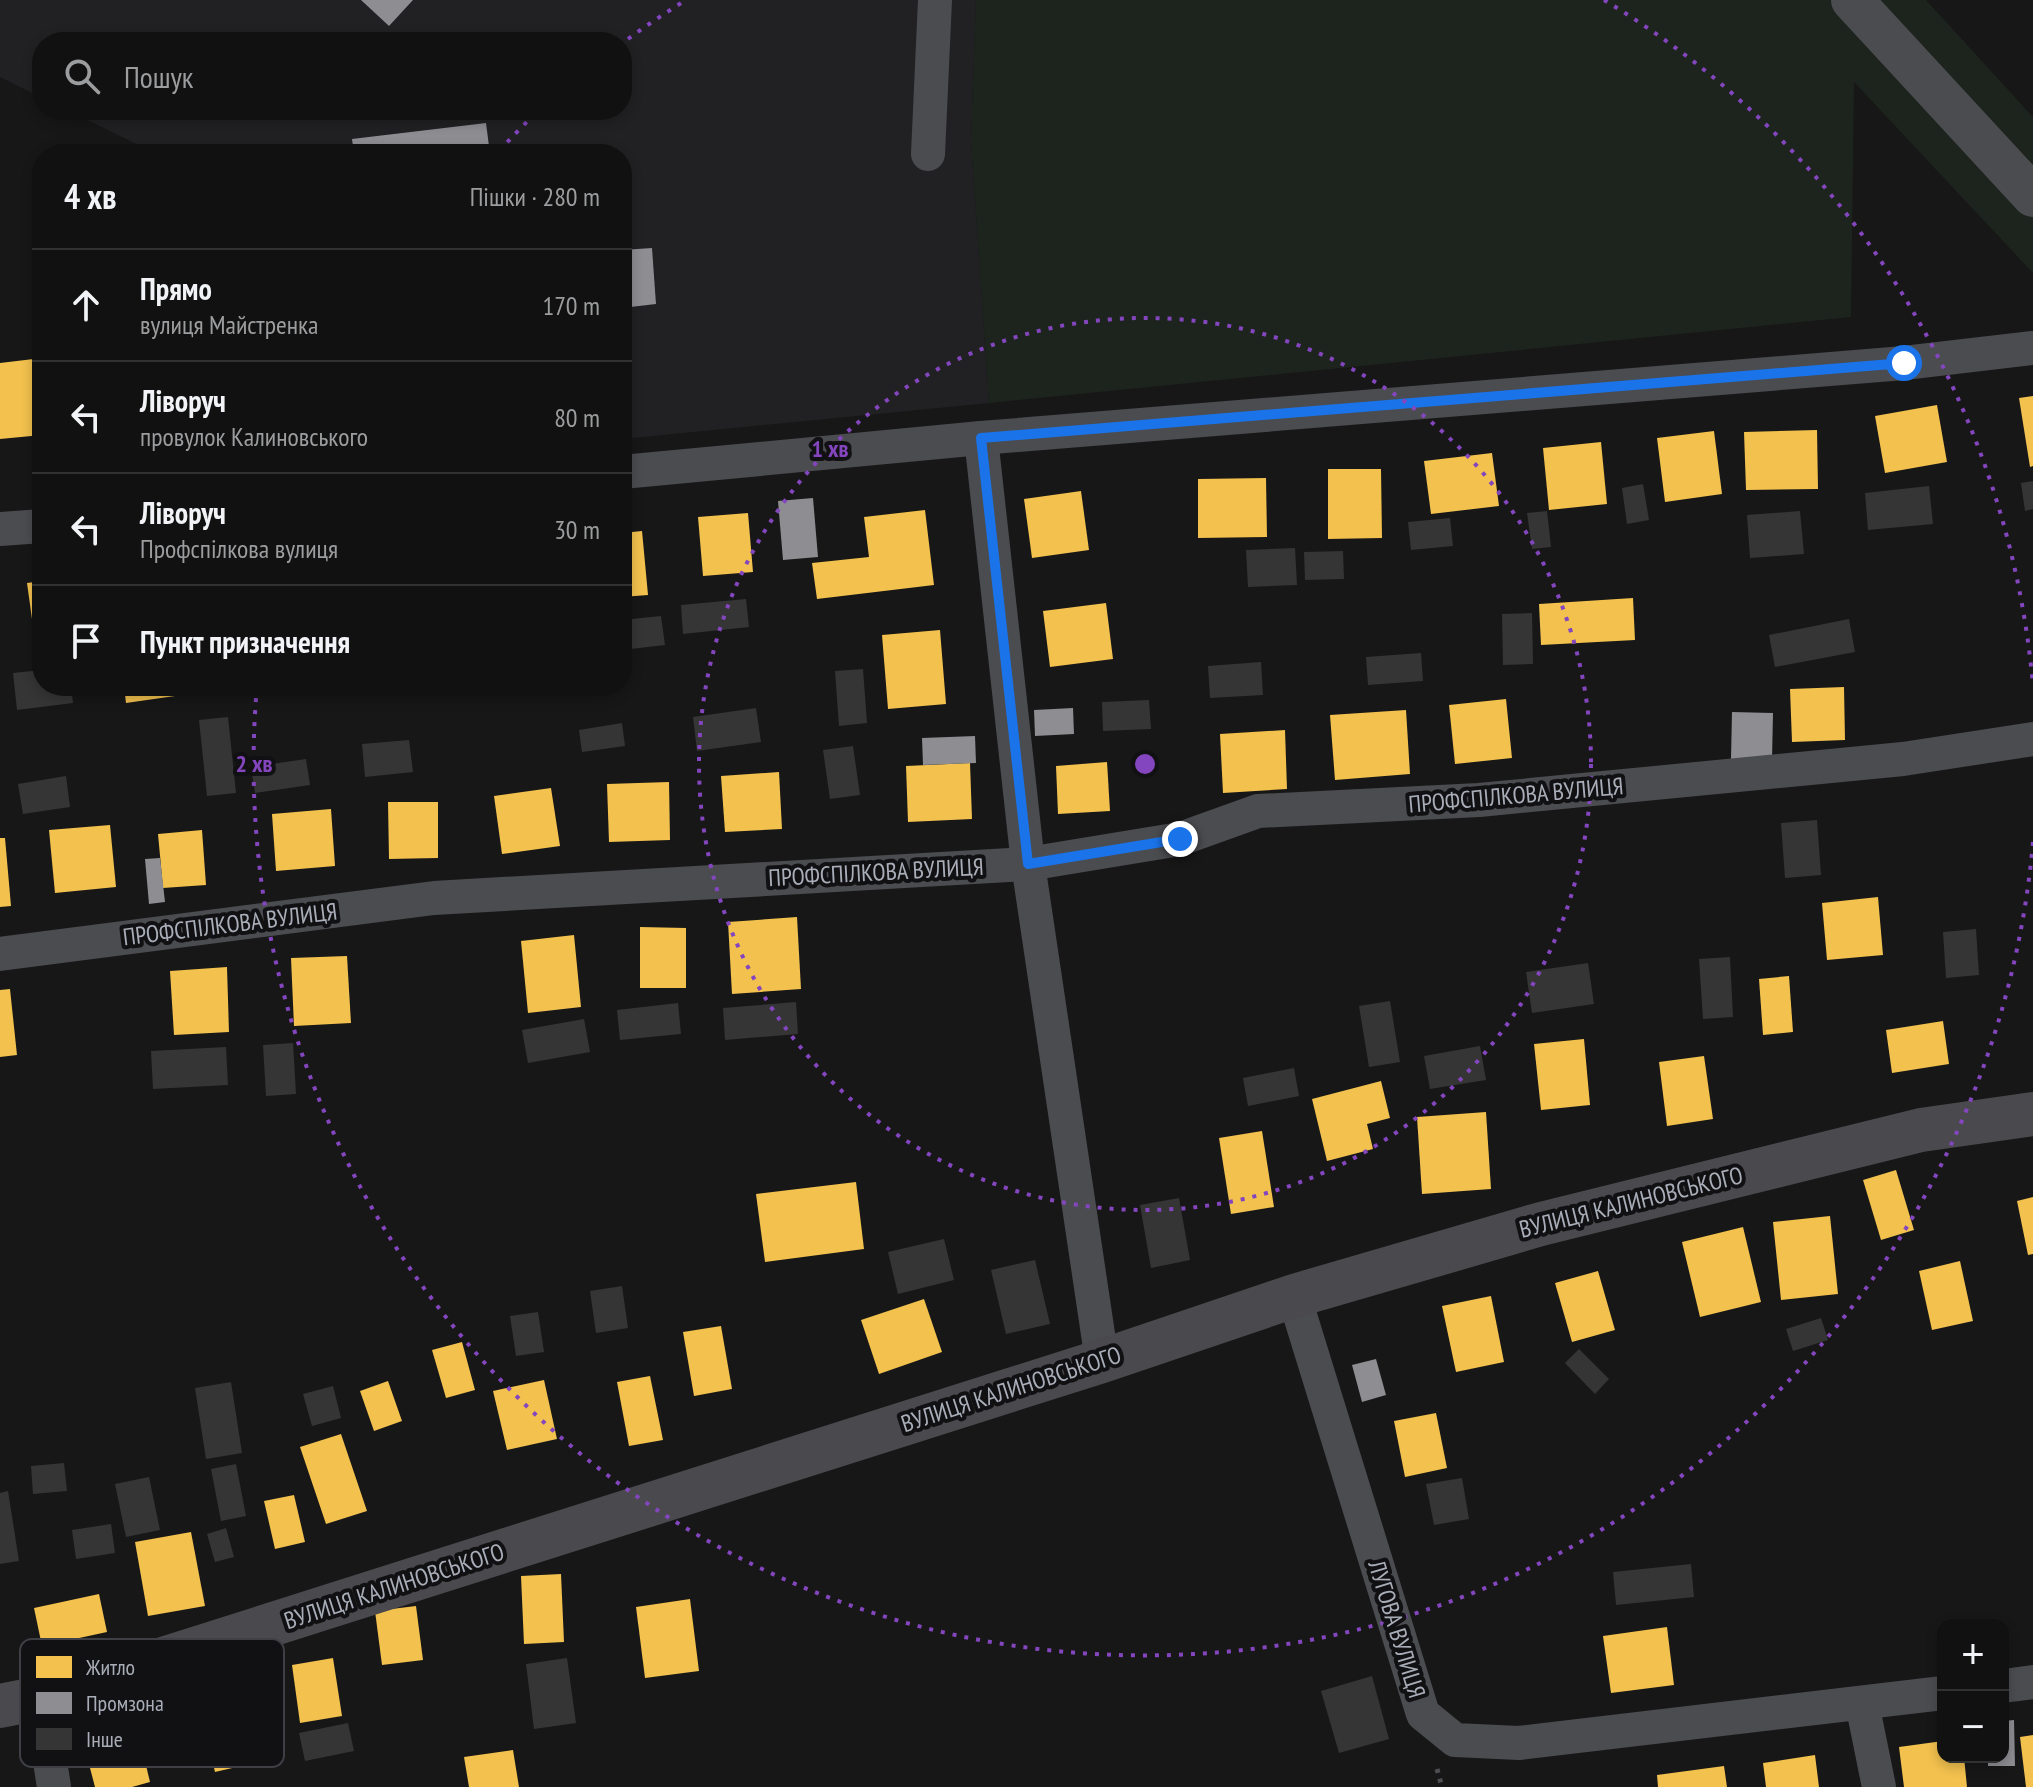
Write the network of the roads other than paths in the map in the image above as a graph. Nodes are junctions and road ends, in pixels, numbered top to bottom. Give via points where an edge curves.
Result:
1 (935, 0) edge
2 (1852, 0) edge
3 (928, 154) dead end
4 (2033, 196) edge
5 (2033, 348) edge
6 (981, 438) junction
7 (632, 471) edge
8 (32, 527) edge
9 (0, 529) edge
10 (2033, 739) edge
11 (1028, 864) junction
12 (0, 954) edge
13 (2033, 1114) edge
14 (1294, 1296) junction
15 (1102, 1361) junction
16 (220, 1639) edge
17 (2033, 1682) edge
18 (2009, 1685) edge
19 (1937, 1694) edge
20 (1862, 1703) junction
21 (46, 1767) edge
22 (54, 1787) edge
23 (1879, 1787) edge

1 - 3 street
2 - 4 street
5 - 6 street via 1888,365
6 - 7 street
6 - 11 street
8 - 9 street
10 - 11 street, ПРОФСПІЛКОВА ВУЛИЦЯ via 1903,759 1479,800 1258,811 1180,839
11 - 12 street, ПРОФСПІЛКОВА ВУЛИЦЯ via 434,898
11 - 15 street
13 - 14 main road, ВУЛИЦЯ КАЛИНОВСЬКОГО via 1921,1130 1541,1224
14 - 15 main road, ВУЛИЦЯ КАЛИНОВСЬКОГО
14 - 20 street, ЛУГОВА ВУЛИЦЯ via 1423,1714 1455,1740 1519,1743
15 - 16 main road, ВУЛИЦЯ КАЛИНОВСЬКОГО
17 - 18 street
19 - 20 street, ЛУГОВА ВУЛИЦЯ
20 - 23 street
21 - 22 street

